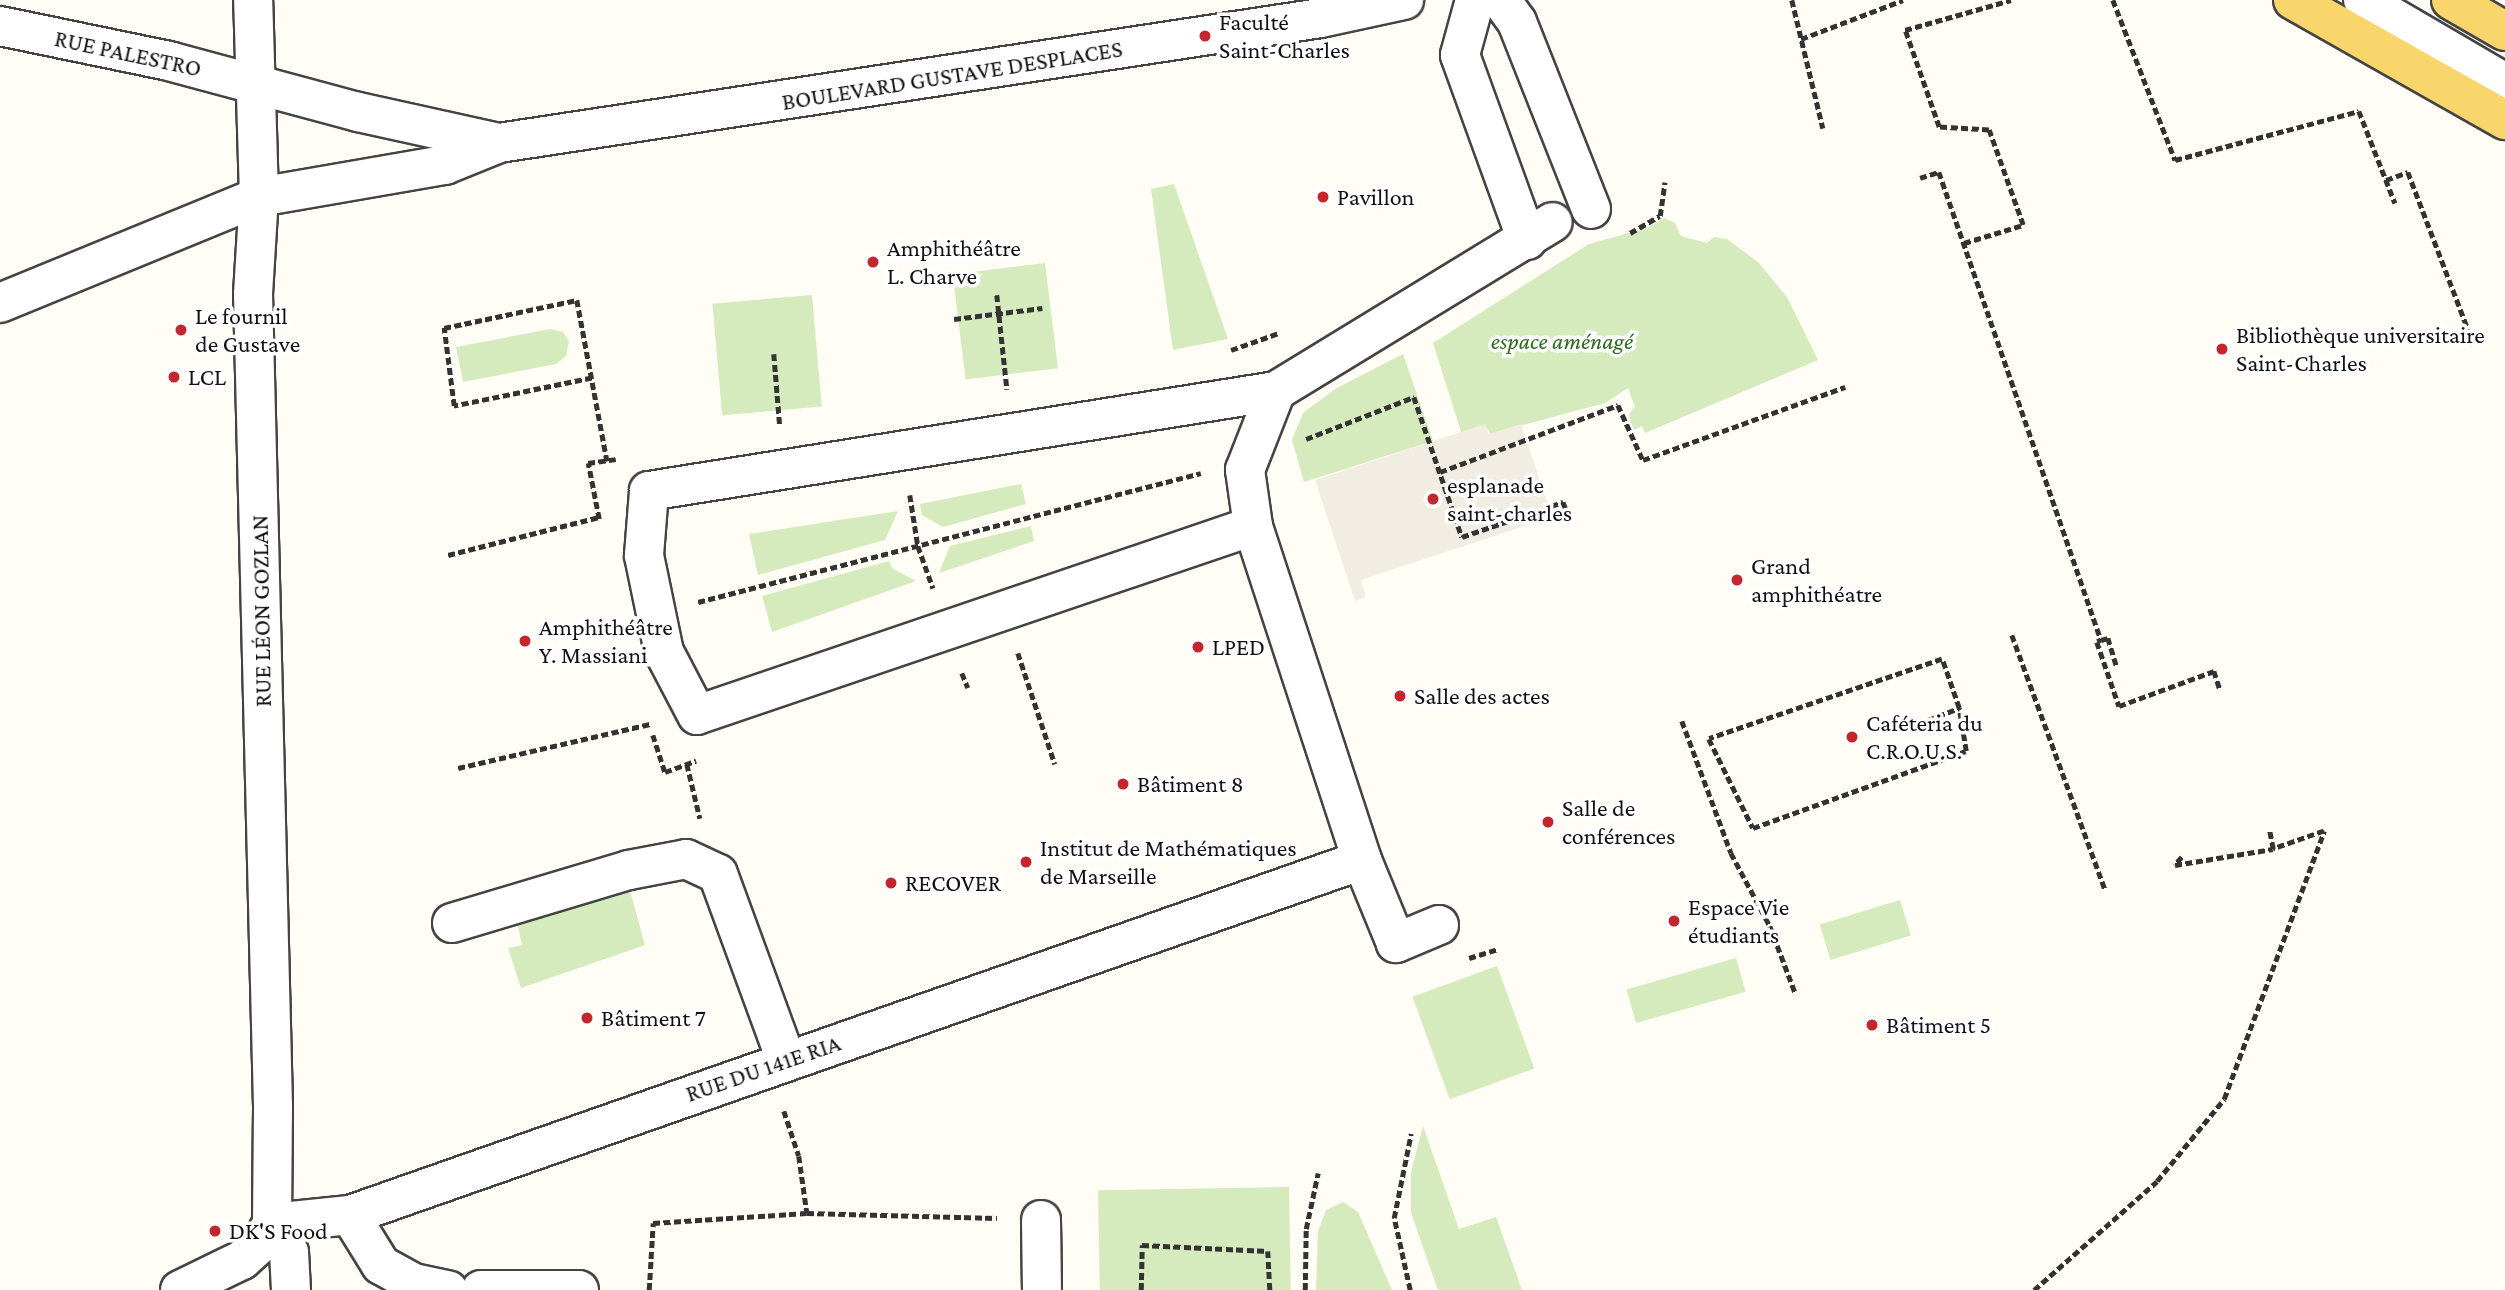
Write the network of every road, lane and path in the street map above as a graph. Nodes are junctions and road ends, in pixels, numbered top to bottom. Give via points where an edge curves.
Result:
1 (253, 0) edge
2 (1404, 0) edge
3 (1475, 0) edge
4 (1501, 0) edge
5 (1792, 0) edge
6 (1903, 0) edge
7 (2011, 0) edge
8 (2113, 0) edge
9 (2294, 0) edge
10 (2363, 0) edge
11 (2451, 0) edge
12 (0, 26) edge
13 (2505, 31) edge
14 (1801, 38) junction
15 (255, 82) junction
16 (2505, 83) edge
17 (2505, 120) edge
18 (1823, 128) dead end
19 (499, 143) junction
20 (1920, 178) dead end
21 (2386, 180) junction
22 (259, 197) junction
23 (2395, 203) dead end
24 (1591, 209) dead end
25 (1964, 243) junction
26 (997, 295) dead end
27 (0, 303) edge
28 (1042, 308) dead end
29 (999, 315) junction
30 (954, 319) dead end
31 (1286, 331) dead end
32 (2474, 347) dead end
33 (1222, 352) dead end
34 (774, 354) dead end
35 (592, 378) junction
36 (1845, 387) dead end
37 (1021, 391) dead end
38 (1276, 391) junction
39 (1008, 394) junction
40 (994, 396) dead end
41 (794, 429) dead end
42 (781, 431) junction
43 (767, 433) dead end
44 (903, 451) junction
45 (621, 458) dead end
46 (1248, 460) junction
47 (607, 461) junction
48 (1440, 472) junction
49 (1569, 516) dead end
50 (599, 517) junction
51 (1253, 526) junction
52 (601, 530) dead end
53 (918, 546) junction
54 (448, 555) dead end
55 (656, 612) junction
56 (948, 631) junction
57 (2012, 635) dead end
58 (2101, 640) junction
59 (1031, 648) dead end
60 (1018, 652) junction
61 (1007, 656) dead end
62 (2117, 667) dead end
63 (972, 668) dead end
64 (961, 671) junction
65 (948, 676) dead end
66 (968, 688) dead end
67 (2220, 689) dead end
68 (1959, 708) junction
69 (646, 711) dead end
70 (1928, 720) dead end
71 (1682, 721) dead end
72 (650, 724) junction
73 (700, 760) dead end
74 (687, 764) junction
75 (1055, 764) dead end
76 (458, 768) dead end
77 (2269, 829) dead end
78 (703, 832) dead end
79 (2273, 849) junction
80 (2182, 857) dead end
81 (1362, 860) junction
82 (2105, 889) dead end
83 (452, 923) dead end
84 (1439, 925) dead end
85 (1795, 992) dead end
86 (786, 1060) junction
87 (788, 1124) dead end
88 (1411, 1134) dead end
89 (1318, 1173) dead end
90 (807, 1213) junction
91 (350, 1215) junction
92 (1041, 1220) joint
93 (272, 1223) junction
94 (180, 1290) edge
95 (291, 1290) edge
96 (447, 1290) edge
97 (481, 1290) edge
98 (579, 1290) edge
99 (649, 1290) edge
100 (1042, 1290) edge
101 (1141, 1290) edge
102 (1270, 1290) edge
103 (1305, 1290) edge
104 (1410, 1290) edge
105 (2034, 1290) edge

1 - 15 street, RUE LÉON GOZLAN
2 - 19 street, BOULEVARD GUSTAVE DESPLACES via 1321,18
3 - 38 street via 1460,55 1540,231
4 - 24 street via 1517,22
5 - 14 path
6 - 14 path
7 - 25 path via 1905,30 1939,127 1989,130 2023,225
8 - 21 path via 2175,160 2359,111
9 - 17 main road
10 - 16 street
11 - 13 main road
12 - 15 street, RUE PALESTRO
14 - 18 path
15 - 19 street, BOULEVARD GUSTAVE DESPLACES via 358,112
15 - 22 street, RUE LÉON GOZLAN
19 - 22 street, BOULEVARD GUSTAVE DESPLACES via 445,165
20 - 25 path via 1939,172
21 - 23 path
21 - 32 path via 2408,172
22 - 27 street, BOULEVARD GUSTAVE DESPLACES
22 - 93 street, RUE LÉON GOZLAN via 253,294
25 - 58 path
26 - 29 path
28 - 29 path
29 - 30 path
29 - 39 path
31 - 33 path
34 - 42 path
35 - 35 path via 454,406 444,328 577,300
35 - 47 path
36 - 48 path via 1643,460 1618,405
37 - 39 path
38 - 44 street
38 - 46 street
39 - 40 path
41 - 42 path
42 - 43 path
44 - 53 path
44 - 55 street via 649,491 644,555
45 - 47 path
46 - 48 path via 1414,397
46 - 51 street via 1245,470
46 - 53 path
47 - 50 path via 588,463
48 - 49 path via 1462,537 1563,502
50 - 52 path
50 - 54 path
51 - 56 street
51 - 81 street
53 - 55 path
53 - 56 path
55 - 56 street via 664,652 697,715
56 - 64 path
57 - 82 path
58 - 62 path via 2108,638
58 - 67 path via 2097,642 2119,706 2214,671
59 - 60 path
60 - 61 path
60 - 75 path
63 - 64 path
64 - 65 path
64 - 66 path
68 - 68 path via 1966,751 1753,828 1709,739 1942,659
68 - 70 path
69 - 72 path
71 - 85 path via 1731,853 1770,926
72 - 74 path via 665,772
72 - 76 path
73 - 74 path
74 - 78 path
77 - 79 path
79 - 80 path via 2175,865
79 - 105 path via 2324,831 2224,1099 2157,1181
81 - 84 street via 1396,943
81 - 86 street, RUE DU 141E RIA
83 - 86 street via 629,870 686,859 718,874
86 - 91 street, RUE DU 141E RIA
87 - 90 path via 799,1156
88 - 104 path via 1394,1218
89 - 103 path via 1306,1229
90 - 92 path
90 - 99 path via 653,1223
91 - 93 street, RUE DU 141E RIA
91 - 96 street via 381,1265 414,1283
92 - 100 street
93 - 94 street via 262,1242 242,1260
93 - 95 street via 289,1252
97 - 98 street
101 - 102 path via 1142,1245 1268,1251

